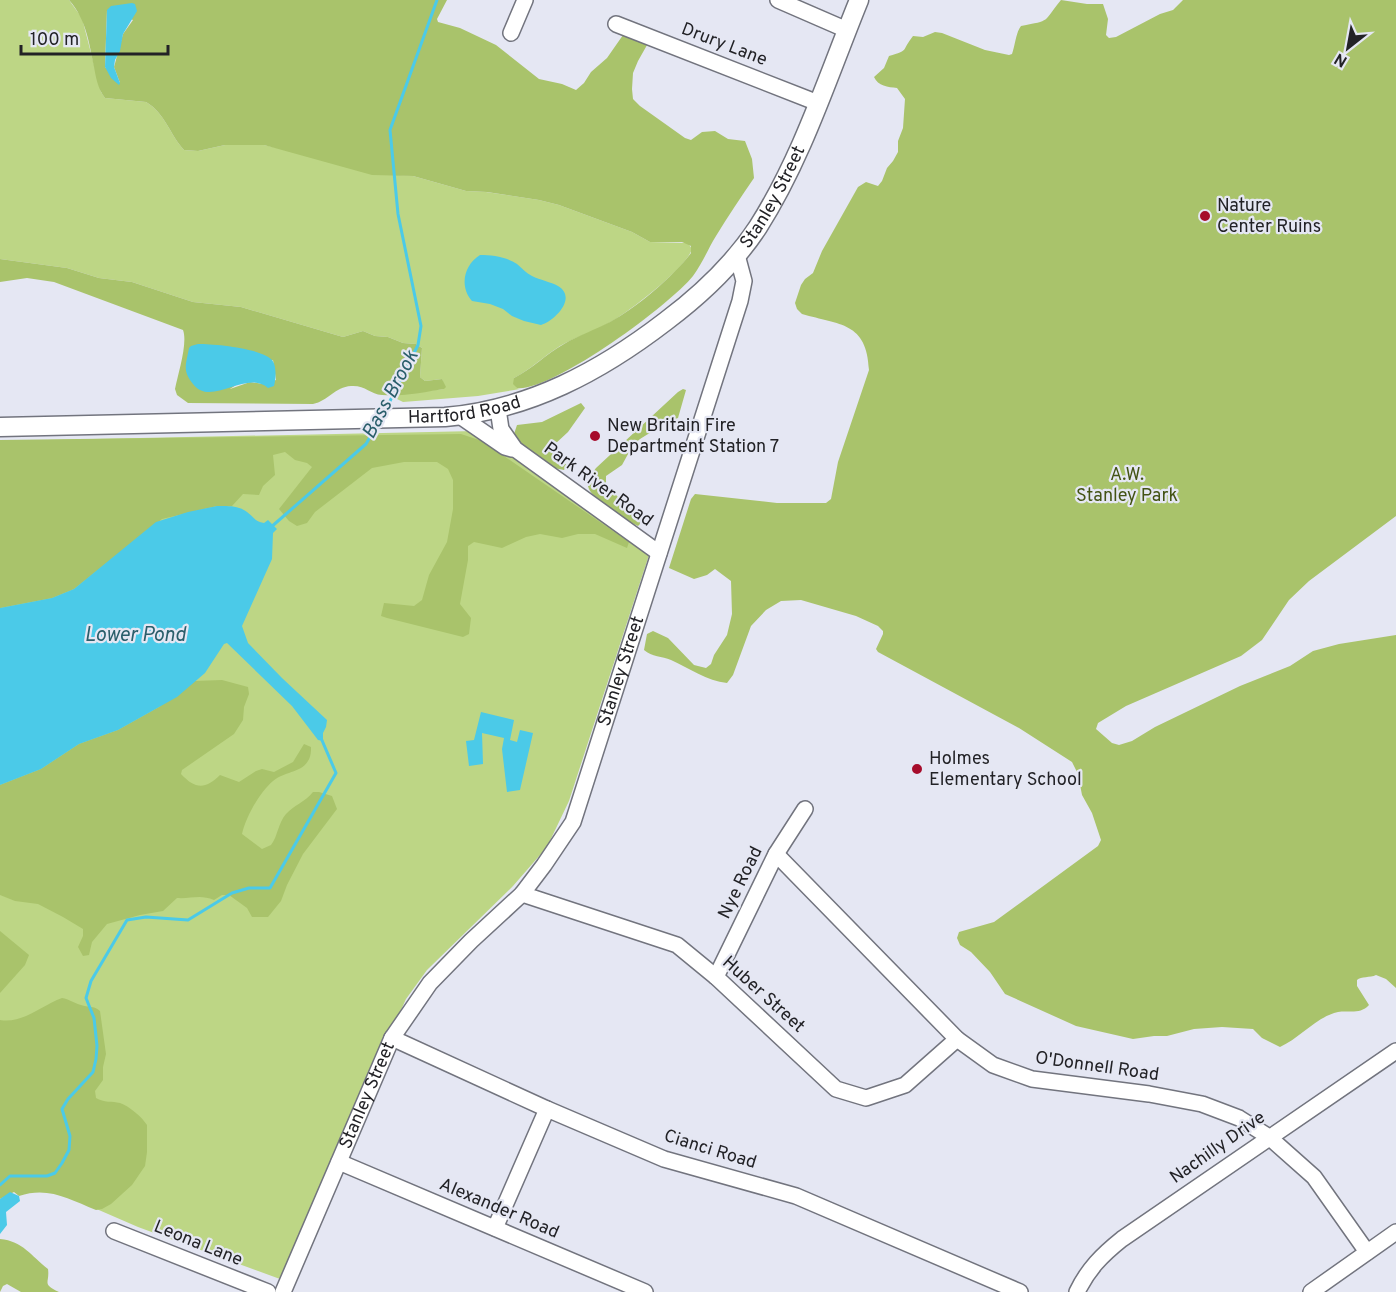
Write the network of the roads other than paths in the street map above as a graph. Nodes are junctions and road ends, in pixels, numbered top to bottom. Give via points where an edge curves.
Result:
1 (525, 0) edge
2 (778, 0) edge
3 (859, 0) edge
4 (616, 24) dead end
5 (847, 30) junction
6 (511, 33) dead end
7 (818, 103) junction
8 (737, 255) junction
9 (498, 408) junction
10 (459, 416) junction
11 (0, 427) edge
12 (515, 449) junction
13 (659, 553) junction
14 (805, 809) dead end
15 (776, 854) junction
16 (522, 894) junction
17 (716, 977) junction
18 (392, 1038) junction
19 (957, 1039) junction
20 (1396, 1051) edge
21 (547, 1109) junction
22 (1269, 1137) junction
23 (339, 1162) junction
24 (495, 1228) junction
25 (114, 1231) dead end
26 (1396, 1232) edge
27 (1366, 1252) junction
28 (268, 1292) edge
29 (283, 1292) edge
30 (645, 1292) edge
31 (1020, 1292) edge
32 (1077, 1292) edge
33 (1311, 1292) edge

1 - 6 street
2 - 5 street
3 - 5 main road, Stanley Street
4 - 7 street, Drury Lane
5 - 7 main road, Stanley Street
7 - 8 main road, Stanley Street via 778,193
8 - 9 main road, Hartford Road via 692,301 611,360 558,388
8 - 13 street, Stanley Street via 744,281 740,301
9 - 10 main road, Hartford Road
9 - 12 street, Park River Road via 501,429
10 - 11 main road, Hartford Road
10 - 12 street, Park River Road via 505,447
12 - 13 street, Park River Road
13 - 16 street, Stanley Street via 573,822
14 - 15 street, Nye Road
15 - 17 street, Nye Road
15 - 19 street, O'Donnell Road
16 - 17 street, Huber Street via 677,945
16 - 18 street, Stanley Street via 430,983
17 - 19 street, Huber Street via 836,1089 866,1098 905,1085
18 - 21 street, Cianci Road
18 - 23 street, Stanley Street
19 - 22 street, O'Donnell Road via 993,1065 1032,1079 1202,1104 1239,1118
20 - 22 street, Nachilly Drive
21 - 24 street
21 - 31 street, Cianci Road via 664,1159 796,1196
22 - 27 street, O'Donnell Road via 1314,1178
22 - 32 street, Nachilly Drive via 1098,1258
23 - 24 street, Alexander Road
23 - 29 street, Stanley Street
24 - 30 street, Alexander Road
25 - 28 street, Leona Lane
26 - 27 street
27 - 33 street

